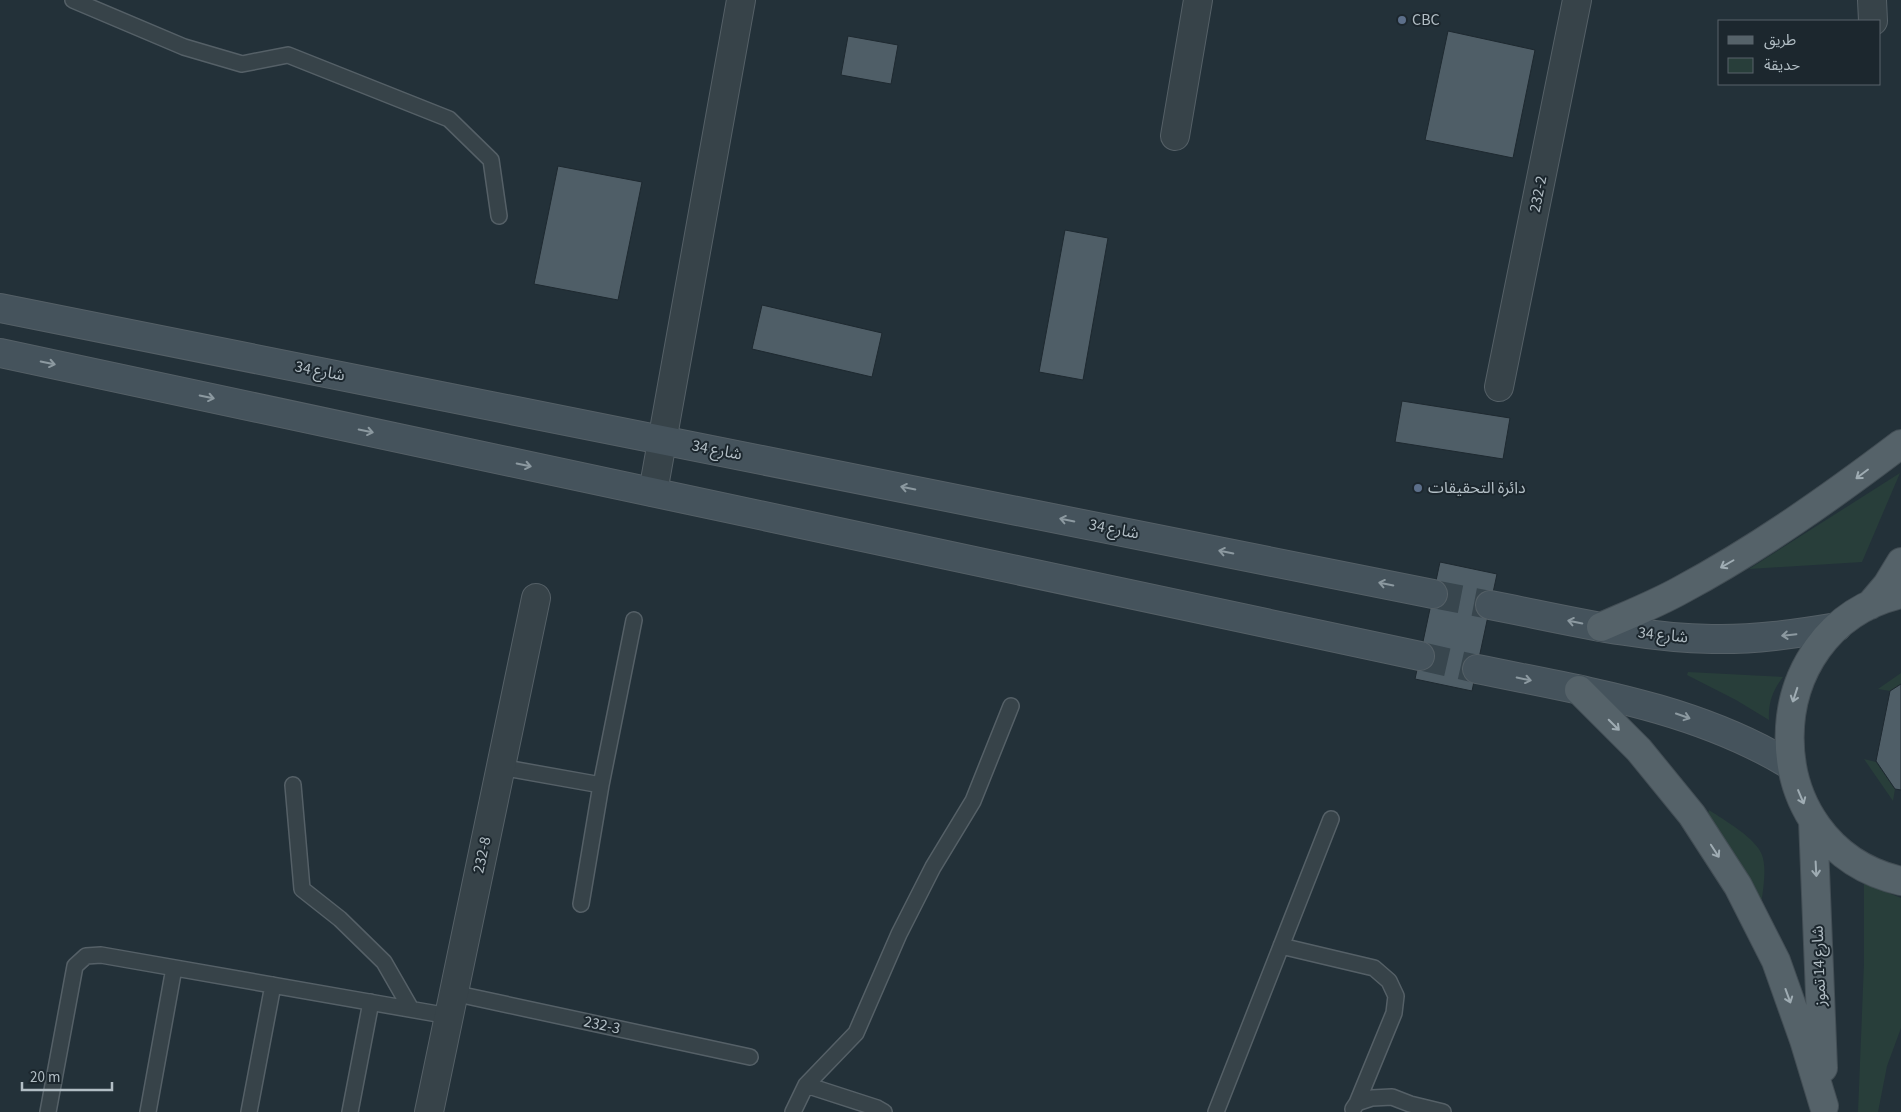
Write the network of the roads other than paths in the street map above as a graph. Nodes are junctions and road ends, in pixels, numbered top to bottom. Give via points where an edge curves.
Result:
1 (73, 0) edge
2 (741, 0) edge
3 (1198, 0) edge
4 (1577, 0) edge
5 (1872, 0) edge
6 (1873, 20) edge
7 (1175, 136) dead end
8 (499, 216) dead end
9 (0, 308) edge
10 (0, 353) edge
11 (1500, 388) dead end
12 (663, 439) junction
13 (1901, 444) edge
14 (654, 492) junction
15 (1901, 562) edge
16 (1433, 594) tunnel mouth
17 (1901, 594) edge
18 (536, 598) dead end
19 (1870, 604) junction
20 (1490, 605) tunnel mouth
21 (634, 620) dead end
22 (1601, 627) junction
23 (1837, 627) junction
24 (1420, 656) tunnel mouth
25 (1477, 669) tunnel mouth
26 (1580, 690) junction
27 (1011, 706) dead end
28 (1790, 765) junction
29 (500, 766) junction
30 (293, 785) dead end
31 (602, 785) junction
32 (1331, 820) dead end
33 (1813, 820) junction
34 (1901, 881) edge
35 (581, 904) dead end
36 (1281, 946) junction
37 (174, 968) junction
38 (273, 985) junction
39 (371, 1002) junction
40 (451, 1004) junction
41 (411, 1009) junction
42 (750, 1057) dead end
43 (806, 1085) junction
44 (1354, 1108) edge
45 (1824, 1109) edge
46 (48, 1112) edge
47 (148, 1112) edge
48 (249, 1112) edge
49 (350, 1112) edge
50 (429, 1112) edge
51 (793, 1112) edge
52 (884, 1112) edge
53 (1216, 1112) edge
54 (1443, 1112) edge

1 - 8 lane via 184,47 242,64 288,55 449,118 491,160
2 - 12 street
3 - 7 street
4 - 11 street, 232-2
5 - 6 street
9 - 12 main road, شارع 34
10 -> 14 main road
12 - 14 street
16 -> 12 main road, شارع 34
13 -> 22 main road via 1831,497 1757,546 1680,591
14 - 24 main road
15 - 19 main road
17 - 19 main road
18 - 29 street, 232-8
19 - 23 main road
22 -> 20 main road, شارع 34
21 - 31 lane
23 -> 22 main road, شارع 34 via 1769,637 1712,639
23 -> 28 main road via 1805,669 1793,700 1788,732
25 -> 26 main road
26 -> 28 main road via 1677,714 1743,739
26 -> 45 main road via 1639,750 1692,815 1738,886 1776,961
27 - 43 lane via 973,801 920,892 856,1033
28 -> 33 main road via 1803,803
29 - 31 lane
29 - 40 street, 232-8
30 - 41 lane via 302,889 340,919 384,962
31 - 35 lane
32 - 36 lane
33 - 34 main road via 1834,845 1859,865
33 -> 45 main road, شارع 14 تموز
36 - 44 lane via 1374,968 1389,981 1396,996 1394,1013
36 - 53 lane
37 - 38 lane, 232-3
37 - 46 lane, 232-3 via 101,955 86,956 75,966
37 - 47 lane
38 - 39 lane, 232-3
38 - 48 lane
39 - 41 lane, 232-3
39 - 49 lane
40 - 41 lane, 232-3
40 - 42 lane, 232-3
40 - 50 street, 232-8
43 - 51 lane
43 - 52 lane
44 - 54 lane via 1372,1098 1392,1097

